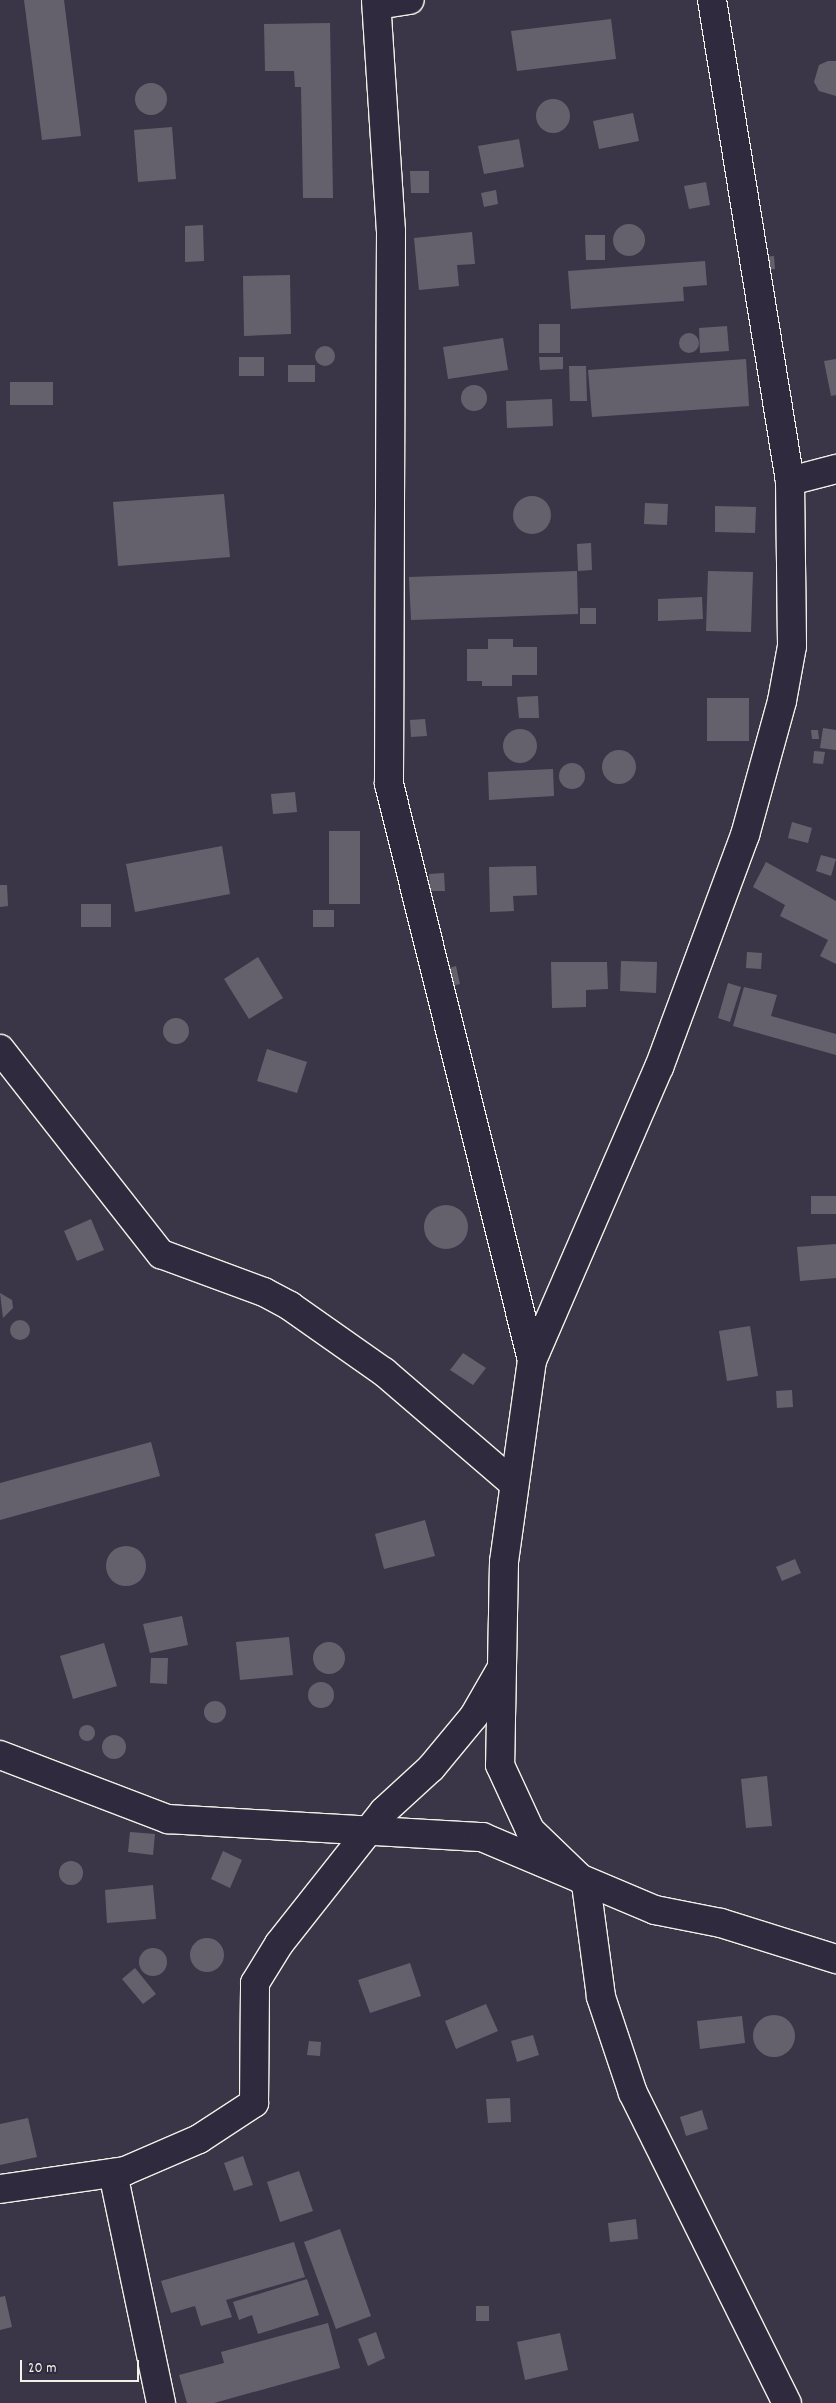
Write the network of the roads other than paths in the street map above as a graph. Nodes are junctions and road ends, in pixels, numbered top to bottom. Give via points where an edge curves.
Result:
1 (410, 0) edge
2 (712, 0) edge
3 (377, 3) edge
4 (836, 469) edge
5 (790, 480) junction
6 (0, 1049) edge
7 (532, 1360) junction
8 (512, 1482) junction
9 (503, 1666) junction
10 (0, 1755) edge
11 (367, 1832) junction
12 (586, 1884) junction
13 (836, 1959) edge
14 (113, 2173) junction
15 (0, 2189) edge
16 (161, 2403) edge
17 (787, 2403) edge

1 - 3 street
2 - 5 street
3 - 7 street via 391,231 389,784
4 - 5 street
5 - 7 street via 792,646 782,701 745,835 659,1067
6 - 8 street via 161,1254 264,1292 290,1306 384,1372
7 - 8 street
8 - 9 street via 504,1562
9 - 11 street via 474,1716 431,1768
9 - 12 street via 500,1765 530,1830
10 - 11 street via 168,1819
11 - 12 street via 482,1837
11 - 14 street via 279,1944 255,1983 254,2102 199,2140
12 - 13 street via 655,1910 721,1923
12 - 17 street via 602,1997 633,2093
14 - 15 street
14 - 16 street

